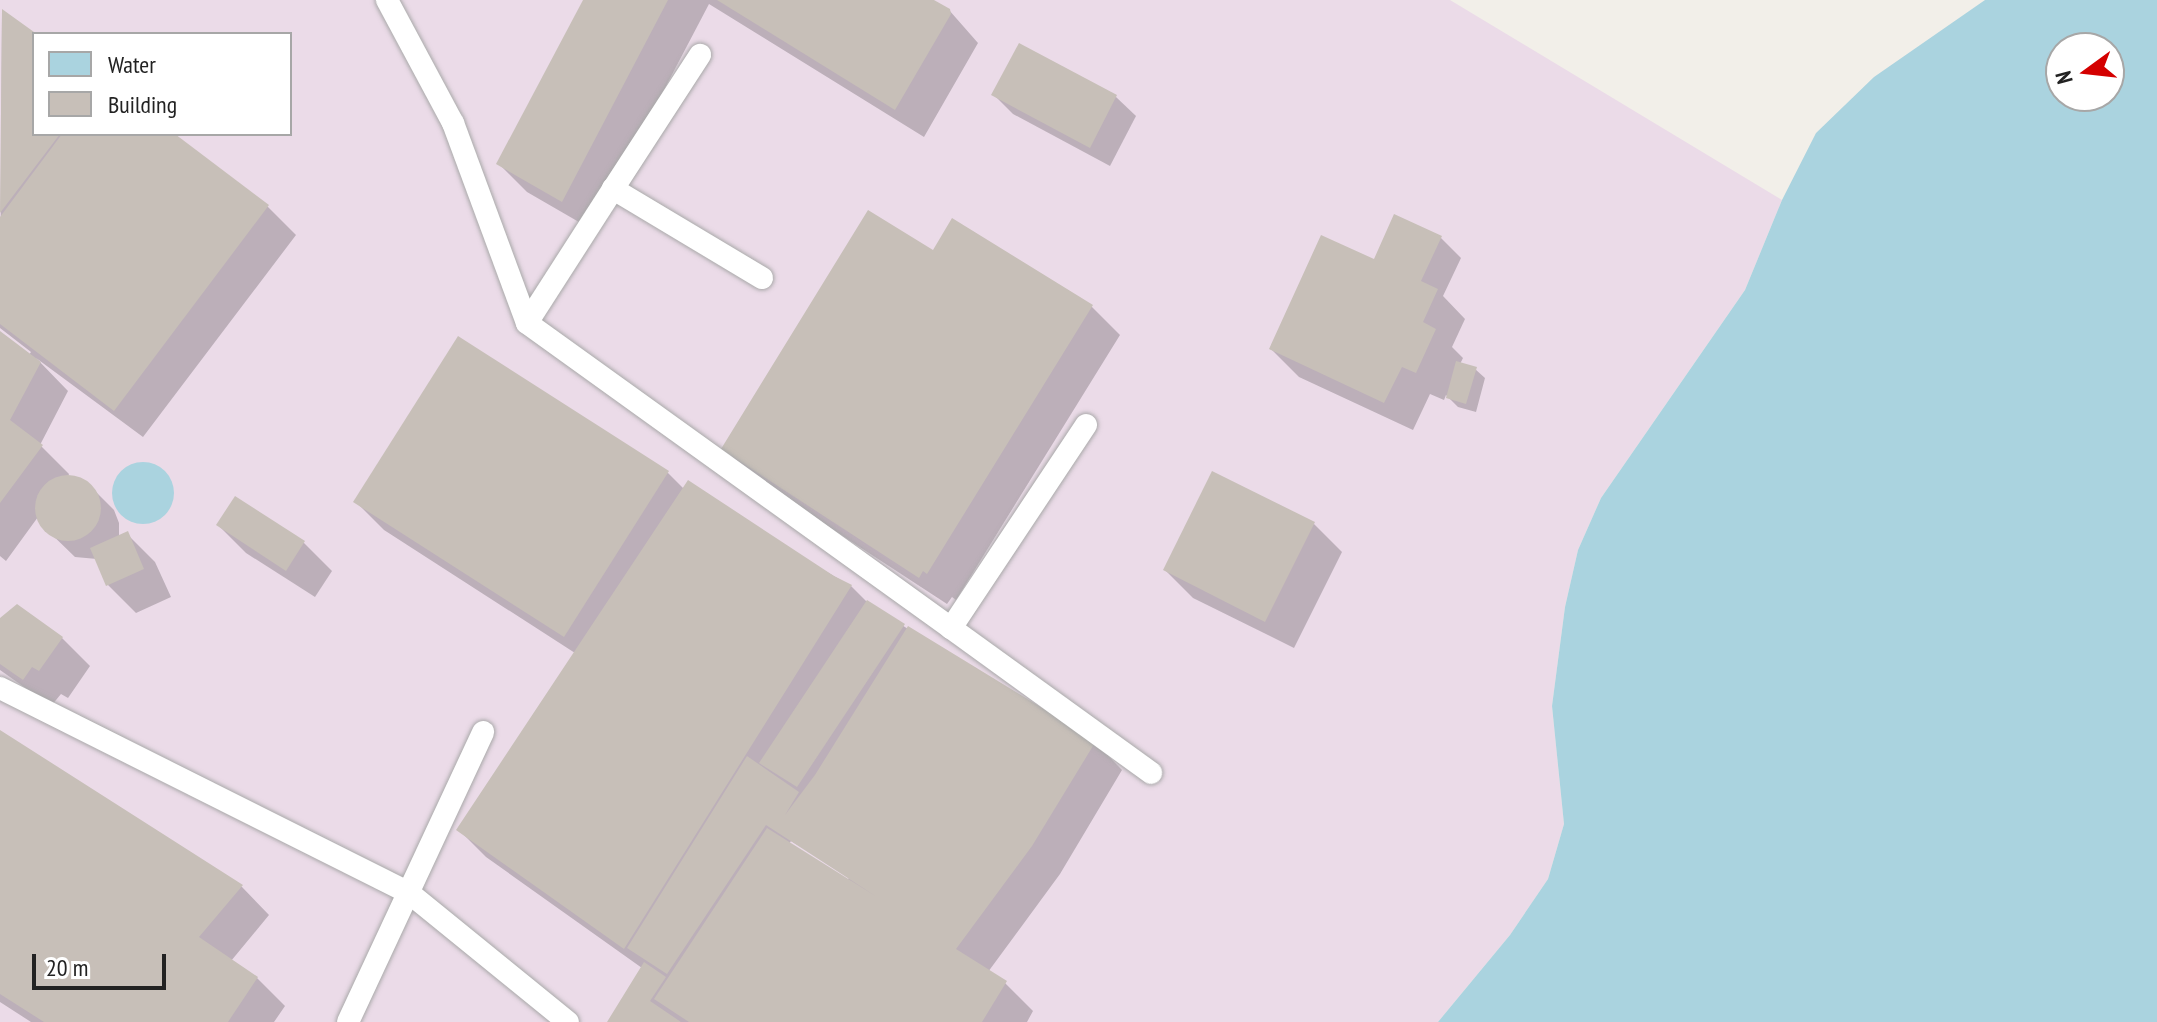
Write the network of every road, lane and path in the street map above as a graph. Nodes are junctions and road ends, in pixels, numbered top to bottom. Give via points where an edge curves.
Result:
1 (387, 0) edge
2 (700, 55) dead end
3 (613, 189) junction
4 (762, 278) dead end
5 (527, 323) junction
6 (1086, 425) dead end
7 (951, 628) junction
8 (0, 688) edge
9 (483, 732) dead end
10 (1151, 773) dead end
11 (408, 892) junction
12 (348, 1022) edge
13 (568, 1022) edge

1 - 5 lane via 453,123
2 - 3 lane
3 - 4 lane
3 - 5 lane
5 - 7 lane
6 - 7 lane
7 - 10 lane
8 - 11 lane
9 - 11 lane
11 - 12 lane
11 - 13 lane

